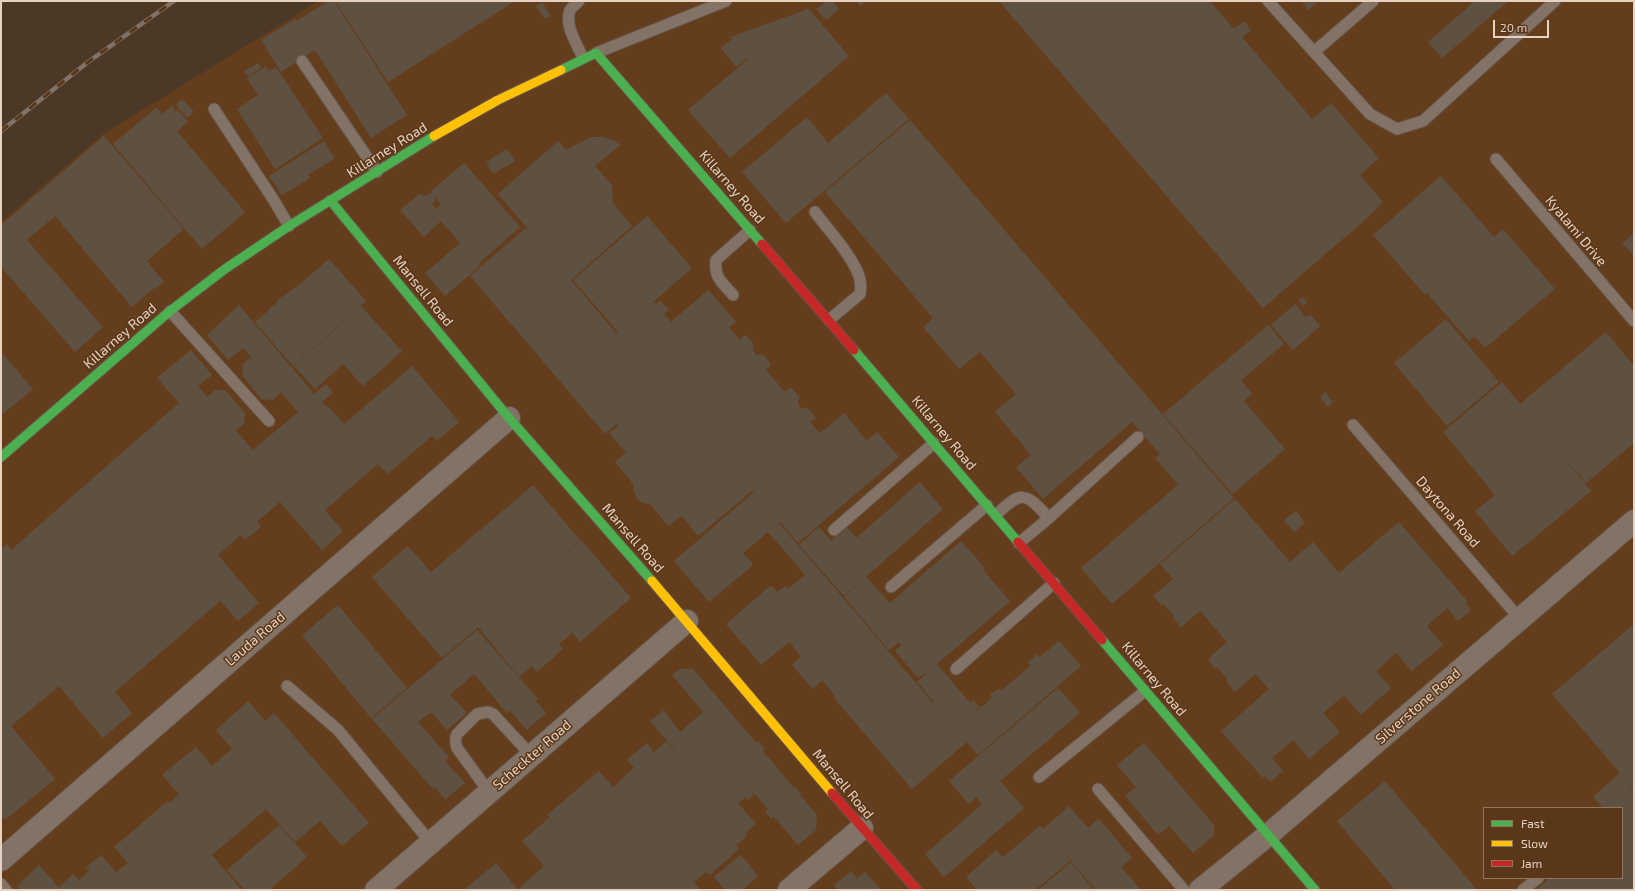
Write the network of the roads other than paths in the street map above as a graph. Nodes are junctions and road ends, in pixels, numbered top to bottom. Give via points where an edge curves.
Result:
1 (579, 1) edge
2 (726, 1) edge
3 (1268, 1) edge
4 (1373, 1) edge
5 (1555, 1) edge
6 (699, 6) edge
7 (1314, 52) junction
8 (596, 53) junction
9 (583, 58) junction
10 (302, 61) dead end
11 (214, 109) dead end
12 (1496, 159) dead end
13 (377, 172) junction
14 (330, 200) junction
15 (815, 212) dead end
16 (289, 226) junction
17 (750, 230) junction
18 (733, 295) dead end
19 (170, 311) junction
20 (829, 320) junction
21 (1634, 322) edge
22 (509, 418) junction
23 (268, 421) dead end
24 (1353, 425) dead end
25 (1138, 437) dead end
26 (934, 443) junction
27 (1, 457) edge
28 (987, 505) junction
29 (996, 515) junction
30 (1049, 518) junction
31 (1634, 521) edge
32 (834, 530) dead end
33 (1019, 543) junction
34 (1054, 583) junction
35 (891, 587) dead end
36 (1520, 619) junction
37 (687, 620) junction
38 (956, 669) dead end
39 (287, 686) dead end
40 (1146, 691) junction
41 (531, 756) junction
42 (1039, 778) dead end
43 (1098, 789) dead end
44 (489, 792) junction
45 (862, 828) junction
46 (1268, 834) junction
47 (431, 843) junction
48 (1, 860) edge
49 (1537, 879) edge
50 (1, 884) edge
51 (6, 890) edge
52 (376, 890) edge
53 (789, 890) edge
54 (917, 890) edge
55 (1184, 890) edge
56 (1200, 890) edge
57 (1315, 890) edge
58 (1523, 890) edge

1 - 9 lane via 571,8 568,19
2 - 6 lane
3 - 7 lane
4 - 7 lane
5 - 7 lane via 1423,121 1403,128 1397,129 1370,114
6 - 8 lane
8 - 9 street, Killarney Road
8 - 17 street, Killarney Road
9 - 13 street, Killarney Road via 498,100
10 - 13 lane
11 - 16 lane
12 - 21 lane, Kyalami Drive
13 - 14 street, Killarney Road
14 - 16 street, Killarney Road
14 - 22 street, Mansell Road
15 - 20 lane via 851,259 860,276 860,294
16 - 19 street, Killarney Road via 225,269
17 - 18 lane via 716,260 715,270 719,279
17 - 20 street, Killarney Road
19 - 23 lane
19 - 27 street, Killarney Road
20 - 26 street, Killarney Road
22 - 37 street, Mansell Road
22 - 48 street, Lauda Road
24 - 36 lane, Daytona Road
25 - 30 lane
26 - 28 street, Killarney Road
26 - 32 lane
28 - 29 street, Killarney Road
28 - 35 lane
29 - 30 lane via 1015,499 1024,497 1030,498
29 - 33 street, Killarney Road
30 - 33 lane
31 - 36 street, Silverstone Road
33 - 34 street, Killarney Road
34 - 38 lane
34 - 40 street, Killarney Road
36 - 46 street, Silverstone Road
37 - 41 street, Scheckter Road
37 - 45 street, Mansell Road
39 - 47 lane via 338,730
40 - 42 lane
40 - 46 street, Killarney Road
41 - 44 street, Scheckter Road
41 - 44 lane via 493,714 477,714 457,734 456,743
43 - 55 lane
44 - 47 street, Scheckter Road
45 - 53 street
45 - 54 street, Mansell Road
46 - 56 street, Silverstone Road
46 - 57 street, Killarney Road
47 - 52 street, Scheckter Road
49 - 58 lane
50 - 51 lane

